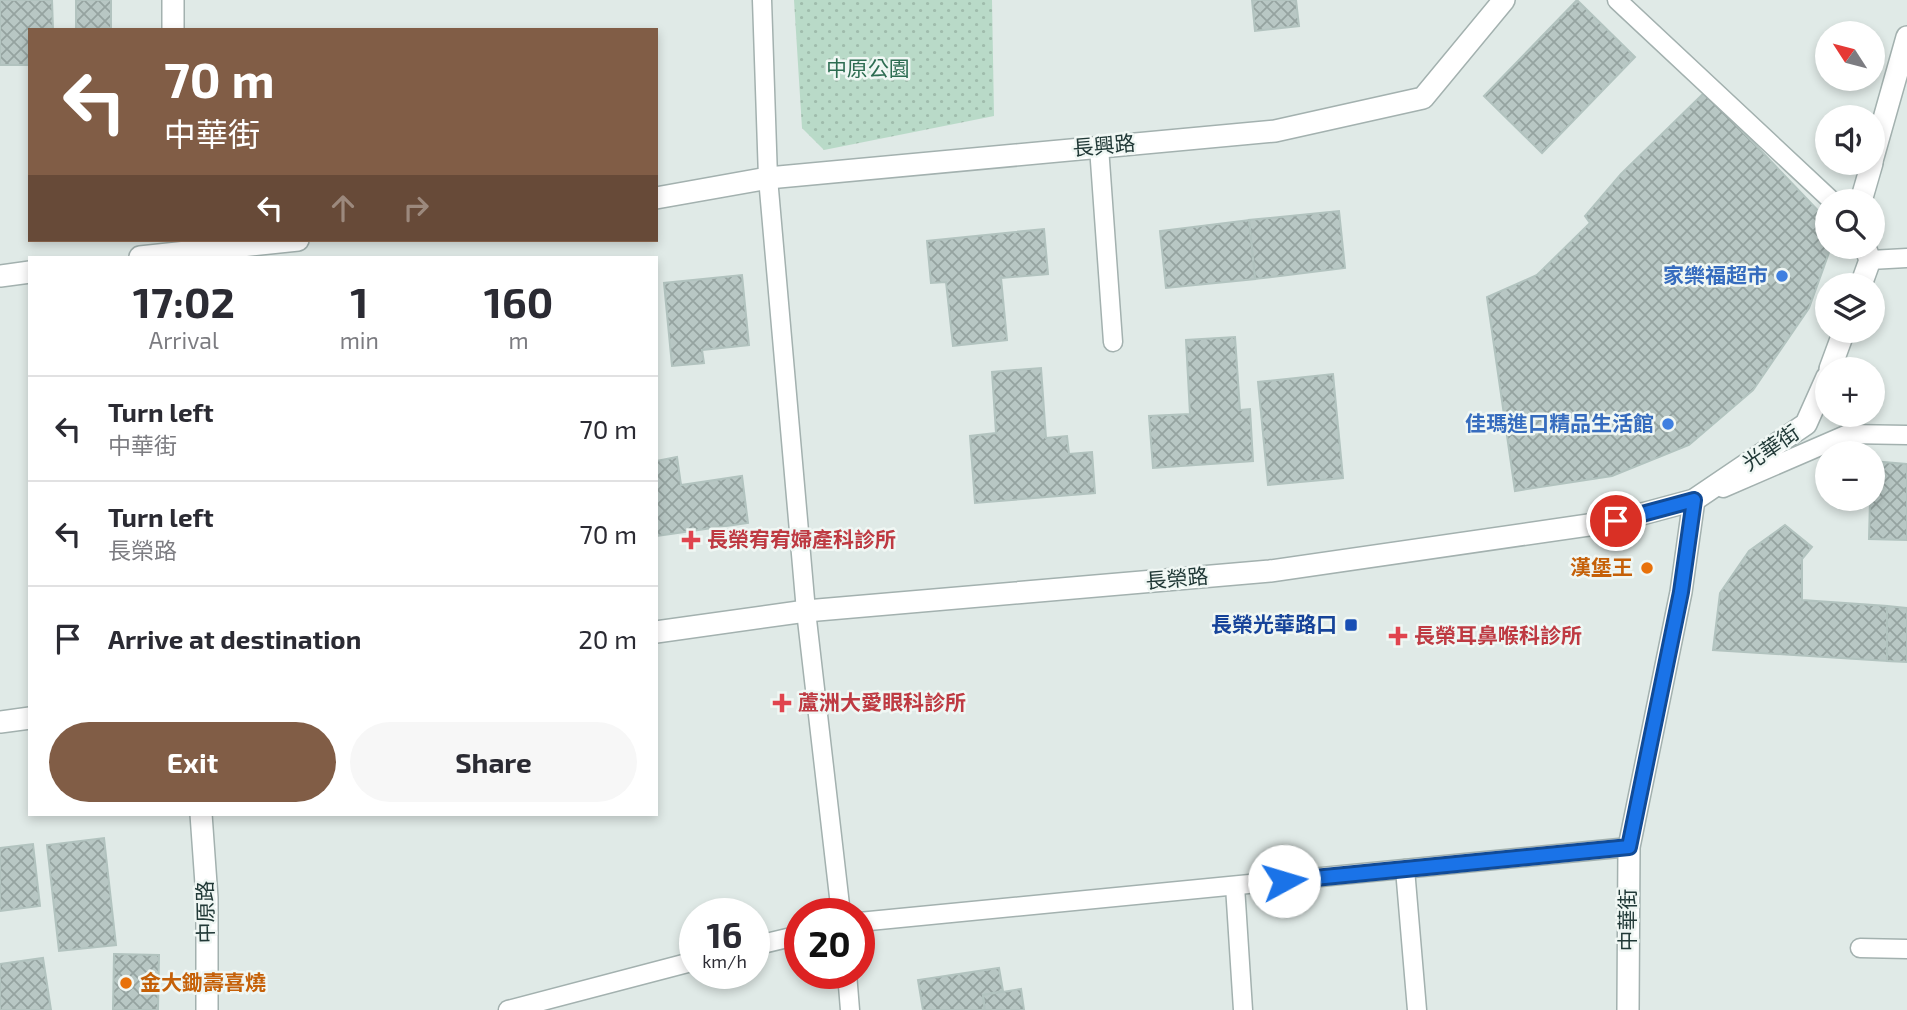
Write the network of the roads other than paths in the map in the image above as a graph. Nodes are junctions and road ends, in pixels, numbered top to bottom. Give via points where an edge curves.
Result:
1 (173, 0) edge
2 (762, 0) edge
3 (1504, 0) edge
4 (1617, 0) edge
5 (173, 28) edge
6 (1907, 37) edge
7 (1885, 116) edge
8 (1099, 147) junction
9 (768, 178) junction
10 (1819, 189) edge
11 (658, 198) edge
12 (274, 242) edge
13 (178, 250) edge
14 (145, 256) edge
15 (1885, 256) edge
16 (1907, 258) edge
17 (28, 272) edge
18 (0, 276) edge
19 (1113, 342) dead end
20 (1815, 404) edge
21 (1907, 435) edge
22 (1694, 500) junction
23 (806, 611) junction
24 (658, 632) edge
25 (28, 718) edge
26 (0, 722) edge
27 (201, 816) edge
28 (1629, 847) junction
29 (1405, 869) junction
30 (1235, 886) junction
31 (839, 898) edge
32 (875, 920) edge
33 (1860, 948) dead end
34 (1907, 949) edge
35 (679, 966) edge
36 (848, 989) edge
37 (545, 1005) edge
38 (207, 1010) edge
39 (508, 1010) edge
40 (850, 1010) edge
41 (1243, 1010) edge
42 (1417, 1010) edge
43 (1628, 1010) edge

1 - 5 street
2 - 9 lane
3 - 8 street, 長興路 via 1423,98 1275,131
4 - 10 lane
6 - 7 street
8 - 9 street, 長興路
8 - 19 lane
9 - 11 street, 長興路
9 - 23 lane
12 - 13 street
13 - 14 street
15 - 16 lane
17 - 18 street
20 - 22 street, 光華街 via 1806,424
21 - 22 lane via 1848,434
22 - 23 street, 長榮路 via 1616,521 1270,572
22 - 28 street, 中華街 via 1681,592
23 - 24 street, 長榮路
23 - 31 lane
25 - 26 street
27 - 38 street, 中原路
28 - 29 lane
28 - 43 street, 中華街
29 - 30 lane
29 - 42 lane
30 - 32 lane
30 - 41 lane
33 - 34 lane
35 - 37 lane
36 - 40 lane
37 - 39 lane

